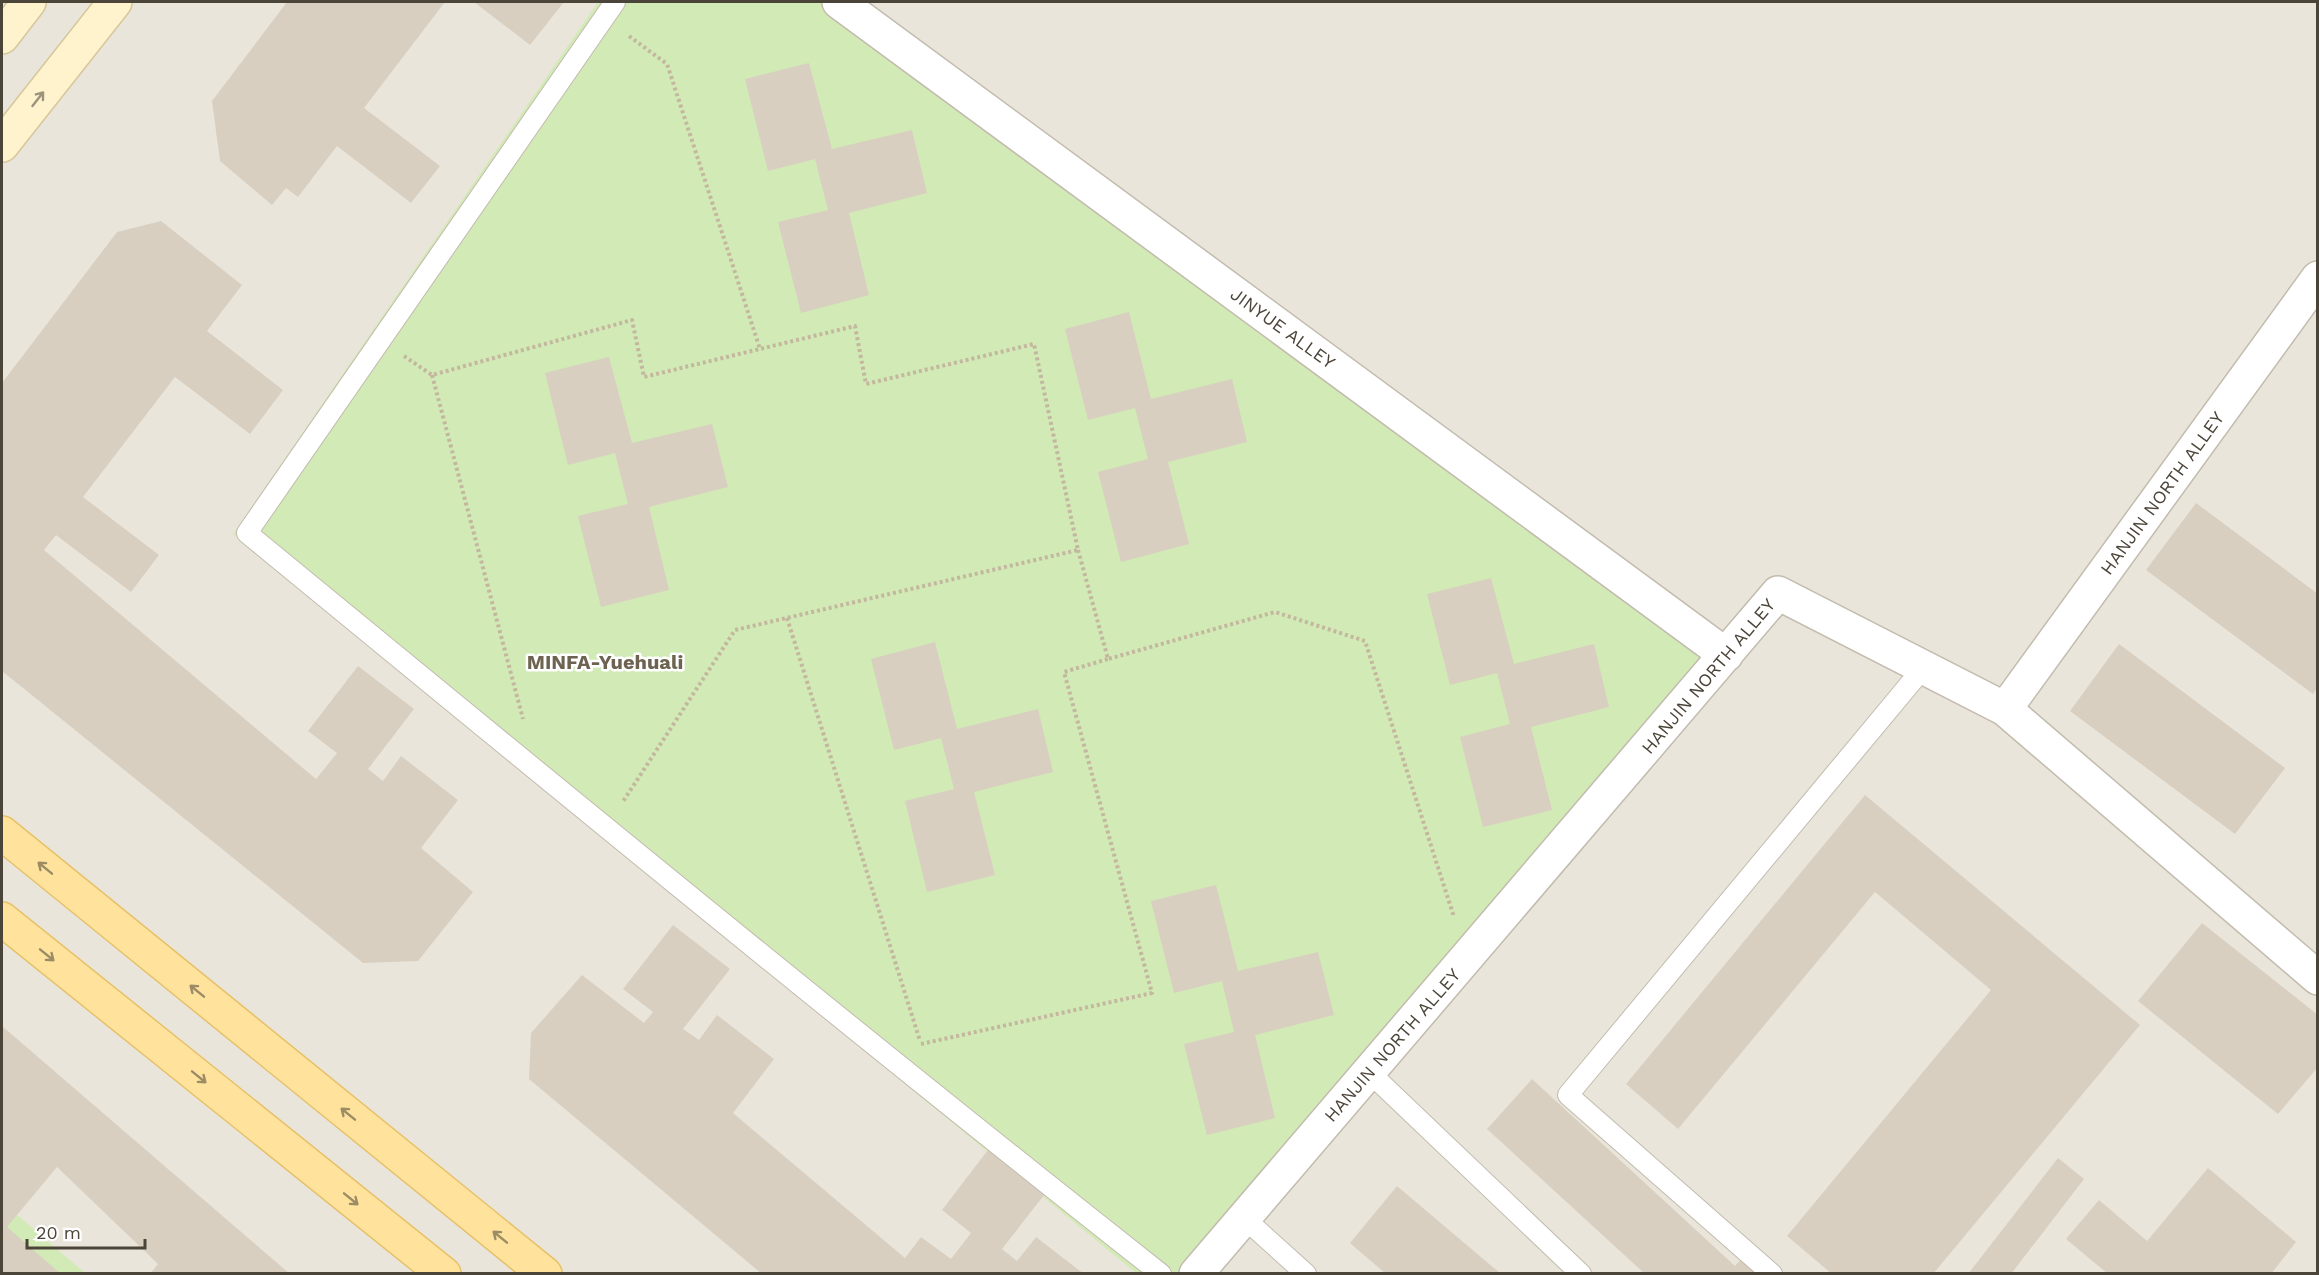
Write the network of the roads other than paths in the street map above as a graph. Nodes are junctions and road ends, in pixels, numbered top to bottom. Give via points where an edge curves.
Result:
1 (29, 2) edge
2 (116, 2) edge
3 (839, 2) edge
4 (610, 10) edge
5 (2, 37) edge
6 (2, 145) edge
7 (2318, 278) edge
8 (1726, 654) junction
9 (1924, 667) junction
10 (2005, 709) junction
11 (2, 833) edge
12 (2, 919) edge
13 (2318, 978) edge
14 (1369, 1072) junction
15 (1244, 1218) junction
16 (444, 1274) edge
17 (545, 1274) edge
18 (1161, 1274) edge
19 (1196, 1274) edge
20 (1306, 1274) edge
21 (1581, 1274) edge
22 (1772, 1274) edge

1 - 5 street
6 -> 2 street
3 - 8 street, JINYUE ALLEY
4 - 18 lane via 247,533 606,829
7 - 10 street, HANJIN NORTH ALLEY
8 - 9 street, HANJIN NORTH ALLEY via 1778,593
8 - 14 street, HANJIN NORTH ALLEY
9 - 10 street, HANJIN NORTH ALLEY
9 - 22 lane via 1568,1095
10 - 13 street
17 -> 11 main road
12 -> 16 main road
14 - 15 street, HANJIN NORTH ALLEY
14 - 21 lane
15 - 19 street, HANJIN NORTH ALLEY
15 - 20 lane

